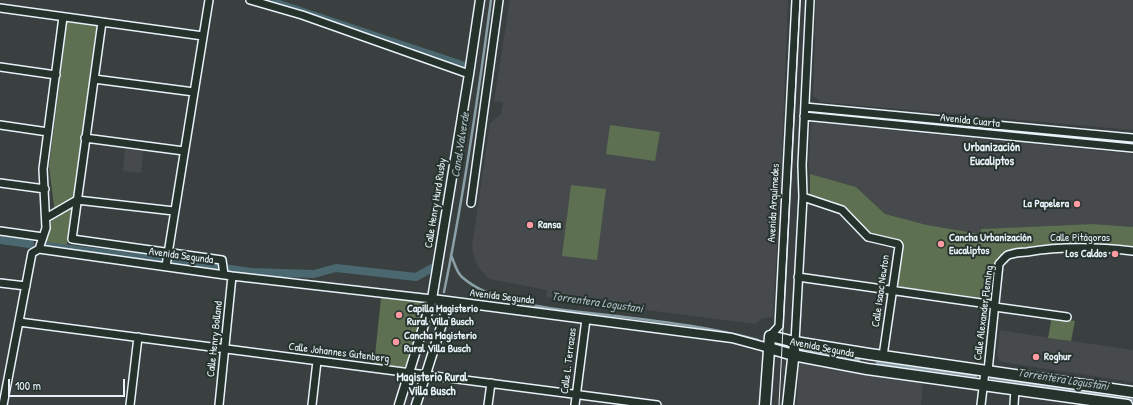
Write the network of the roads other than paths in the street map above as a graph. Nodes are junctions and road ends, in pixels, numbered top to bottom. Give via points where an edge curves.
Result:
1 (209, 0) edge
2 (250, 0) edge
3 (480, 0) edge
4 (499, 0) edge
5 (796, 0) edge
6 (810, 0) edge
7 (0, 8) edge
8 (63, 17) junction
9 (102, 22) junction
10 (203, 36) junction
11 (0, 67) edge
12 (469, 74) junction
13 (56, 75) junction
14 (94, 79) junction
15 (194, 92) junction
16 (805, 107) junction
17 (804, 116) junction
18 (0, 125) edge
19 (1033, 129) junction
20 (48, 132) junction
21 (86, 138) junction
22 (1033, 138) junction
23 (1133, 138) edge
24 (1133, 148) edge
25 (184, 151) junction
26 (0, 183) edge
27 (45, 189) junction
28 (803, 196) junction
29 (77, 200) junction
30 (471, 203) dead end
31 (174, 211) junction
32 (46, 218) junction
33 (0, 230) edge
34 (43, 237) junction
35 (39, 249) junction
36 (1133, 251) edge
37 (168, 252) junction
38 (1004, 258) joint
39 (166, 266) junction
40 (228, 275) junction
41 (798, 277) junction
42 (0, 283) edge
43 (26, 286) junction
44 (893, 290) junction
45 (432, 300) junction
46 (450, 302) junction
47 (995, 306) junction
48 (1067, 317) dead end
49 (586, 319) junction
50 (19, 322) junction
51 (770, 336) junction
52 (138, 337) junction
53 (795, 342) junction
54 (769, 348) junction
55 (225, 349) junction
56 (793, 355) junction
57 (883, 356) junction
58 (317, 361) junction
59 (986, 371) junction
60 (409, 372) junction
61 (426, 374) junction
62 (491, 383) junction
63 (983, 384) junction
64 (1016, 389) junction
65 (1133, 392) edge
66 (576, 394) junction
67 (3, 405) edge
68 (130, 405) edge
69 (219, 405) edge
70 (312, 405) edge
71 (399, 405) edge
72 (416, 405) edge
73 (488, 405) edge
74 (575, 405) edge
75 (657, 405) edge
76 (765, 405) edge
77 (788, 405) edge
78 (981, 405) edge
79 (1014, 405) edge
80 (1127, 405) edge

1 - 10 street
2 - 12 street via 302,15
3 - 12 street, Calle Henry Hurd Rusby
4 - 30 street
5 - 51 street, Avenida Arquímedes via 779,326
6 - 16 street
7 - 8 street
8 - 9 street
8 - 13 street
9 - 10 street
9 - 14 street
10 - 15 street
11 - 13 street
12 - 45 street, Calle Henry Hurd Rusby
13 - 20 street
14 - 15 street
14 - 21 street
15 - 25 street
16 - 17 street
16 - 19 street, Avenida Cuarta
17 - 22 street, Avenida Cuarta
17 - 28 street
18 - 20 street
19 - 22 street
19 - 23 street, Avenida Cuarta
20 - 27 street via 43,169
21 - 25 street
21 - 29 street
22 - 24 street, Avenida Cuarta
25 - 31 street
26 - 27 street
27 - 32 street
28 - 41 street
28 - 44 street, Calle Isaac Newton via 842,210 868,237 898,244
29 - 31 street
29 - 32 street
29 - 37 street via 72,239
31 - 37 street
32 - 34 street
33 - 34 street
34 - 35 street
35 - 39 street, Avenida Segunda
35 - 43 street via 32,253
36 - 38 street, Calle Pitágoras via 1097,247 1043,249 1015,253
37 - 39 street
37 - 40 street via 222,260
38 - 47 street, Calle Alexander Fleming via 999,264
39 - 40 street, Avenida Segunda
40 - 45 street, Avenida Segunda
40 - 55 street, Calle Henry Bolland
41 - 44 street
41 - 53 street
42 - 43 street
43 - 50 street
44 - 47 street
44 - 57 street, Calle Isaac Newton
45 - 46 street, Avenida Segunda
45 - 60 street, Calle Henry Hurd Rusby
46 - 49 street, Avenida Segunda
46 - 61 street
47 - 48 street
47 - 59 street, Calle Alexander Fleming
49 - 54 street, Avenida Segunda via 732,338
49 - 66 street, Calle L. Terrazas
50 - 52 street, Calle Johannes Gutenberg
50 - 67 street
51 - 53 main road, Avenida Segunda
51 - 54 main road, Avenida Arquímedes
52 - 55 street, Calle Johannes Gutenberg
52 - 68 street
53 - 56 main road
53 - 57 main road, Avenida Segunda
54 - 56 main road, Avenida Segunda
54 - 76 main road, Avenida Arquímedes
55 - 58 street, Calle Johannes Gutenberg
55 - 69 street, Calle Henry Bolland
56 - 63 main road, Avenida Segunda via 867,369
56 - 77 main road
57 - 59 main road, Avenida Segunda
58 - 60 street, Calle Johannes Gutenberg
58 - 70 street
59 - 63 street, Calle Alexander Fleming
59 - 65 main road, Avenida Segunda
60 - 61 street, Calle Johannes Gutenberg
60 - 71 street, Calle Henry Hurd Rusby
61 - 62 street, Calle Johannes Gutenberg
61 - 72 street
62 - 66 street, Calle Johannes Gutenberg
62 - 73 street
63 - 64 main road, Avenida Segunda
63 - 78 street, Calle Alexander Fleming
64 - 79 street
64 - 80 main road, Avenida Segunda
66 - 74 street, Calle L. Terrazas
66 - 75 street, Calle Johannes Gutenberg

